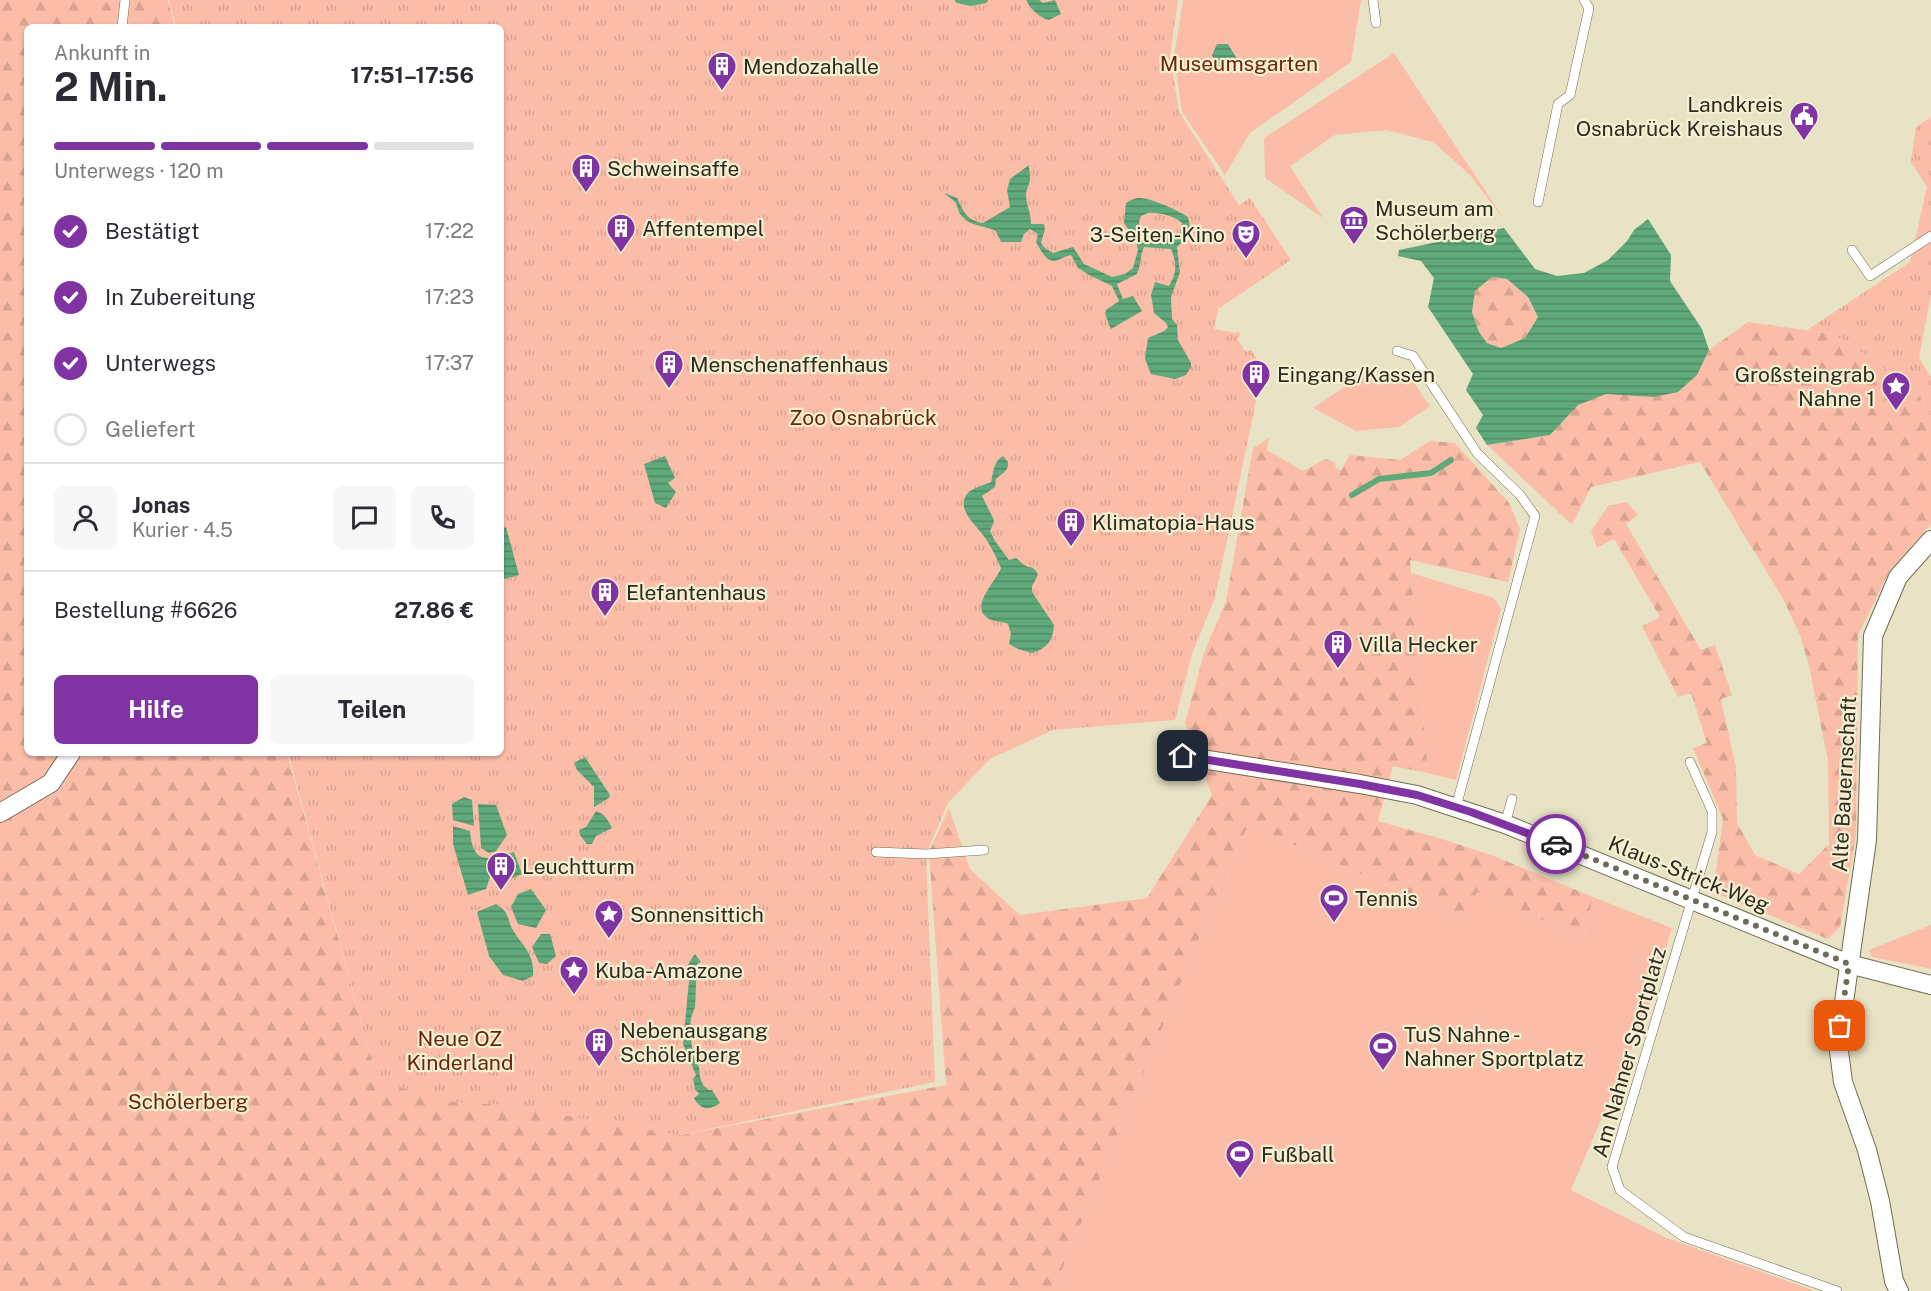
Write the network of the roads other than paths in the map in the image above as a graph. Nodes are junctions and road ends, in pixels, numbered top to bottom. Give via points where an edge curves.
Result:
1 (125, 0) edge
2 (1373, 0) edge
3 (1584, 0) edge
4 (1376, 23) dead end
5 (122, 24) edge
6 (1538, 202) dead end
7 (1931, 236) edge
8 (1852, 250) dead end
9 (1397, 351) dead end
10 (1931, 540) edge
11 (69, 756) edge
12 (1183, 756) dead end
13 (1690, 762) dead end
14 (1512, 799) dead end
15 (1456, 807) junction
16 (0, 813) edge
17 (1505, 824) junction
18 (984, 850) dead end
19 (876, 852) dead end
20 (1691, 900) junction
21 (1849, 964) junction
22 (1931, 985) edge
23 (1837, 1291) edge
24 (1899, 1291) edge

1 - 5 lane
2 - 4 lane
3 - 6 lane via 1589,8 1570,95 1558,104
7 - 8 lane via 1870,276
9 - 15 lane via 1413,356 1477,453 1520,495 1535,516
10 - 21 street, Alte Bauernschaft via 1898,577 1873,636 1868,840
11 - 16 street via 51,783
12 - 15 street, Klaus-Strick-Weg via 1360,784
13 - 20 lane, Am Nahner Sportplatz via 1712,811 1712,832
14 - 17 lane
15 - 17 street, Klaus-Strick-Weg
17 - 20 street, Klaus-Strick-Weg
18 - 19 lane
20 - 21 street, Klaus-Strick-Weg
20 - 23 lane, Am Nahner Sportplatz via 1612,1167 1620,1190 1684,1237
21 - 22 street, Klaus-Strick-Weg
21 - 24 street, Alte Bauernschaft via 1838,1044 1843,1082 1867,1150

